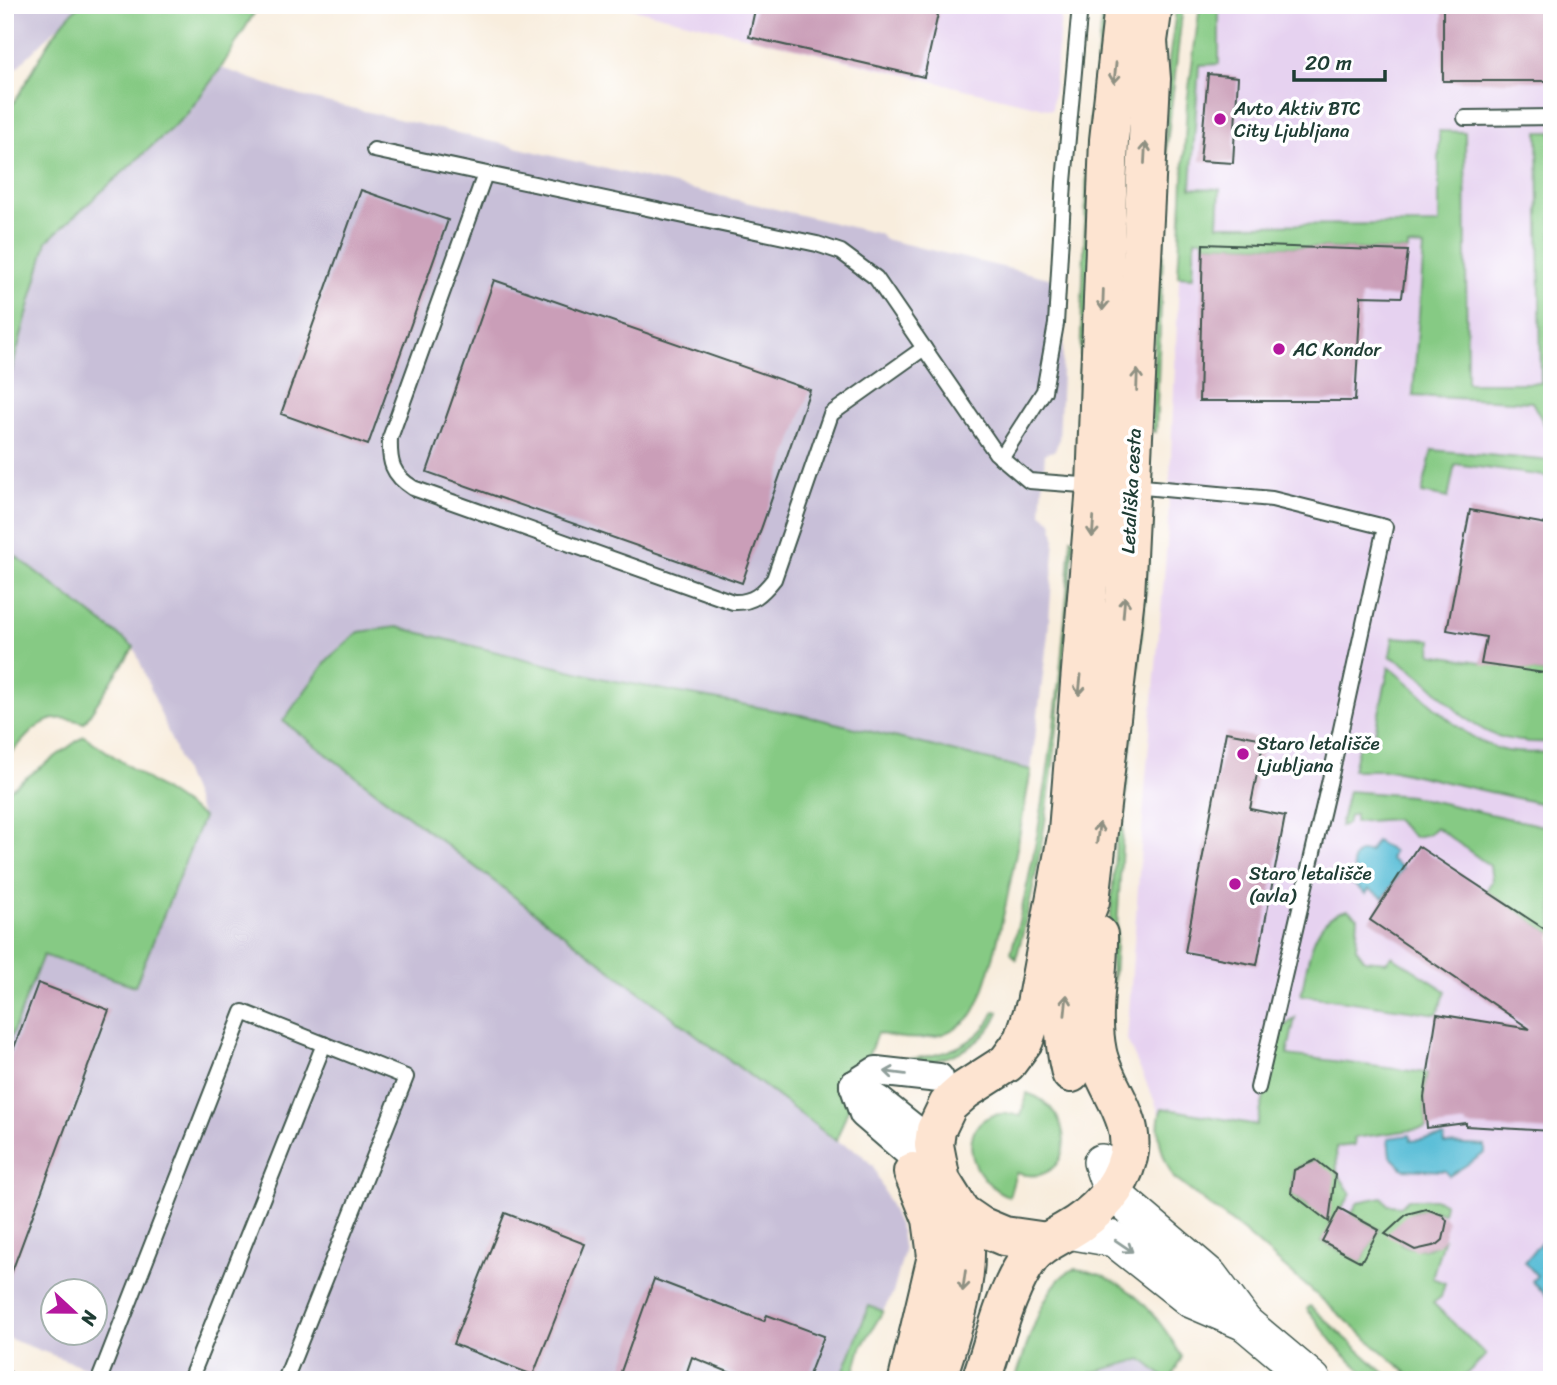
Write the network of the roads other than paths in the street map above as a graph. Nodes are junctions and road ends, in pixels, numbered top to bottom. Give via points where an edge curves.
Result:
1 (1080, 5) edge
2 (1124, 5) edge
3 (1153, 5) edge
4 (1168, 5) edge
5 (1151, 79) junction
6 (1552, 117) edge
7 (1465, 118) dead end
8 (374, 150) dead end
9 (485, 174) junction
10 (924, 348) junction
11 (1001, 458) junction
12 (1114, 486) junction
13 (1090, 901) junction
14 (324, 1044) junction
15 (999, 1053) junction
16 (1070, 1073) junction
17 (939, 1078) junction
18 (1258, 1088) dead end
19 (918, 1141) junction
20 (1114, 1169) junction
21 (961, 1213) junction
22 (1043, 1237) junction
23 (1245, 1323) junction
24 (99, 1380) edge
25 (190, 1380) edge
26 (285, 1380) edge
27 (908, 1380) edge
28 (936, 1380) edge
29 (962, 1380) edge
30 (981, 1380) edge
31 (1313, 1380) edge

1 - 11 lane via 1056,324 1044,391
2 -> 12 main road, Letališka cesta via 1109,140
3 - 5 main road, Letališka cesta via 1148,41
4 - 5 main road, Letališka cesta
12 -> 5 main road, Letališka cesta
6 - 7 lane
8 - 9 lane
9 - 10 lane via 841,252 876,278
9 - 10 lane via 390,438 392,468 399,480 413,488 745,603 761,595 774,579 831,414
10 - 11 lane
11 - 12 lane via 1028,481
13 -> 12 main road, Letališka cesta via 1116,692
12 -> 15 main road, Letališka cesta via 1073,745 1016,1001
12 - 18 lane via 1272,499 1385,527
16 -> 13 main road, Letališka cesta via 1063,1035 1065,1008 1075,936
13 - 20 main road, Letališka cesta via 1098,937 1094,1033 1100,1062 1125,1121
14 - 24 lane via 243,1012
14 - 25 lane
14 - 26 lane via 406,1077
15 - 16 main road, Letališka cesta via 1046,1059
15 - 17 main road, Letališka cesta
15 - 19 main road, Letališka cesta via 1007,1063 956,1096 936,1130
16 - 20 main road, Letališka cesta via 1097,1111
17 - 19 main road, Letališka cesta via 917,1110
17 -> 19 street via 876,1070 854,1085
19 - 21 main road, Letališka cesta
19 - 27 main road via 937,1256
20 - 22 main road via 1094,1178
20 - 22 main road via 1096,1211
20 - 23 street via 1144,1222 1210,1276
21 - 22 main road, Letališka cesta via 980,1226
21 -> 28 main road, Letališka cesta via 967,1249 963,1288
22 -> 23 street via 1114,1239 1191,1300
22 - 29 main road via 996,1279
22 - 30 main road via 1023,1268
23 - 31 street

